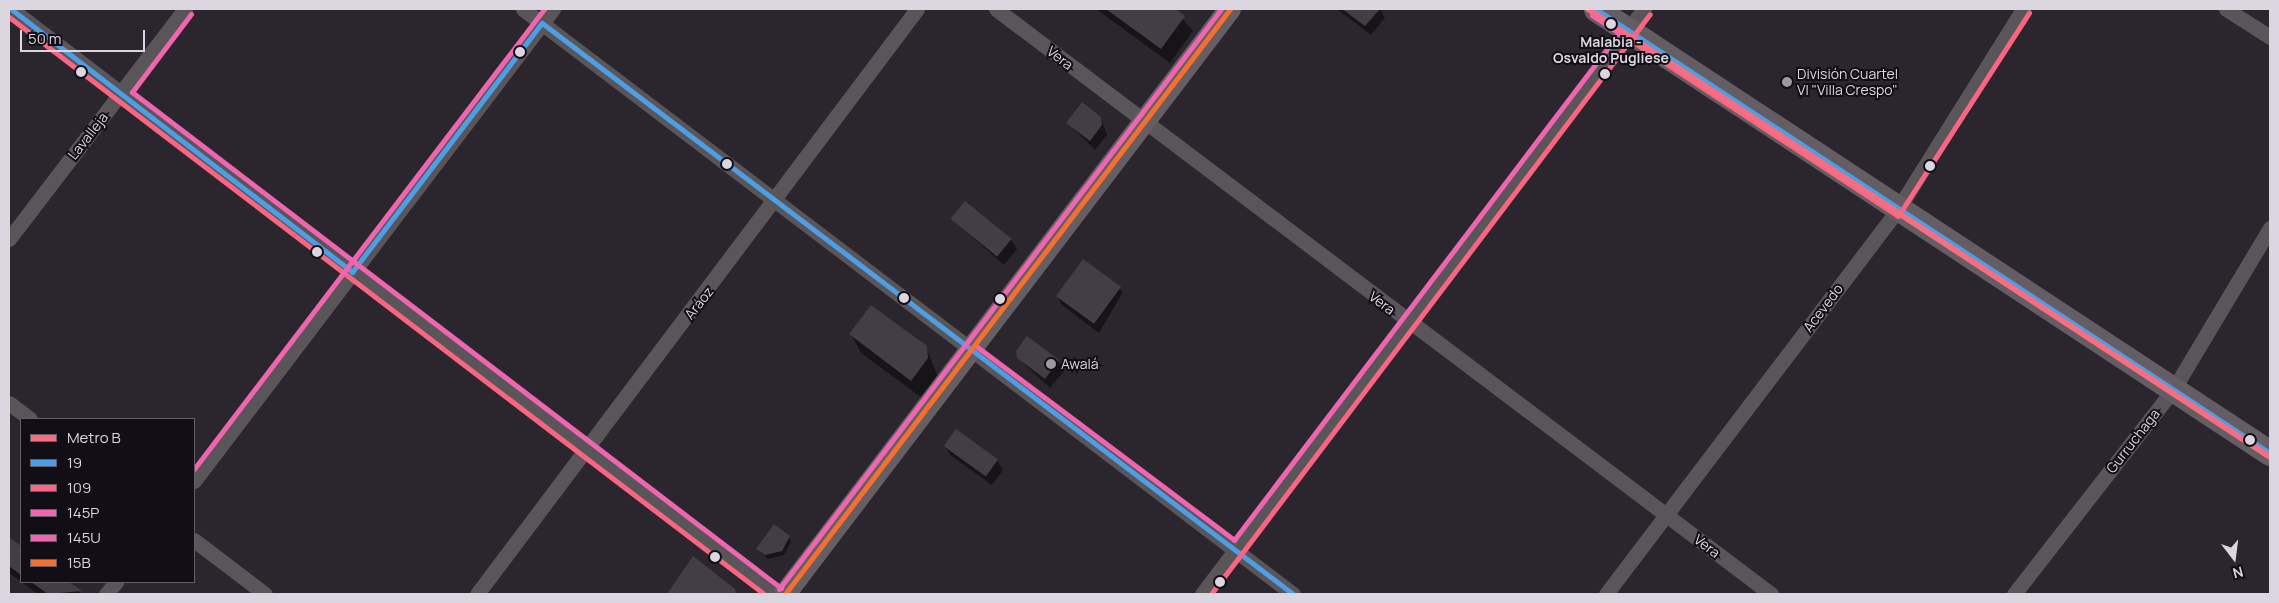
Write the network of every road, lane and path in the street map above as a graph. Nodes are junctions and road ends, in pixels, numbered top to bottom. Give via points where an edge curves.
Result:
1 (11, 9) edge
2 (185, 9) edge
3 (523, 9) edge
4 (553, 9) edge
5 (917, 9) edge
6 (996, 9) edge
7 (1230, 9) edge
8 (1596, 9) edge
9 (1644, 9) edge
10 (2023, 9) edge
11 (2226, 9) edge
12 (542, 24) junction
13 (1630, 31) junction
14 (2270, 37) edge
15 (122, 93) junction
16 (1144, 124) junction
17 (777, 201) junction
18 (1898, 209) junction
19 (2270, 228) edge
20 (9, 239) edge
21 (352, 272) junction
22 (1407, 322) junction
23 (971, 352) junction
24 (2174, 390) junction
25 (9, 403) edge
26 (29, 418) edge
27 (588, 447) junction
28 (2270, 453) edge
29 (195, 480) edge
30 (1666, 516) junction
31 (195, 541) edge
32 (1235, 550) junction
33 (115, 583) edge
34 (106, 594) edge
35 (265, 594) edge
36 (477, 594) edge
37 (776, 594) edge
38 (785, 594) edge
39 (1202, 594) edge
40 (1293, 594) edge
41 (1606, 594) edge
42 (1771, 594) edge
43 (2014, 594) edge

1 - 15 street
2 - 15 street, Lavalleja
3 - 12 street
4 - 12 street
5 - 17 street, Aráoz
6 - 16 street, Vera
7 - 16 main road
8 - 13 main road
9 - 13 street
10 - 18 street, Acevedo
11 - 14 street
12 - 17 street
12 - 21 street
13 - 18 main road
13 - 22 street
15 - 20 street, Lavalleja
15 - 21 street
16 - 22 street, Vera
16 - 23 main road
17 - 23 street
17 - 27 street, Aráoz
18 - 24 main road
18 - 30 street, Acevedo
19 - 24 street, Gurruchaga
21 - 27 street
21 - 29 street
22 - 30 street, Vera
22 - 32 street
23 - 32 street
23 - 38 main road
24 - 28 main road
24 - 43 street, Gurruchaga
25 - 26 street
27 - 36 street, Aráoz
27 - 37 street
30 - 41 street, Acevedo
30 - 42 street, Vera
31 - 35 street
32 - 39 street
32 - 40 street
33 - 34 street

